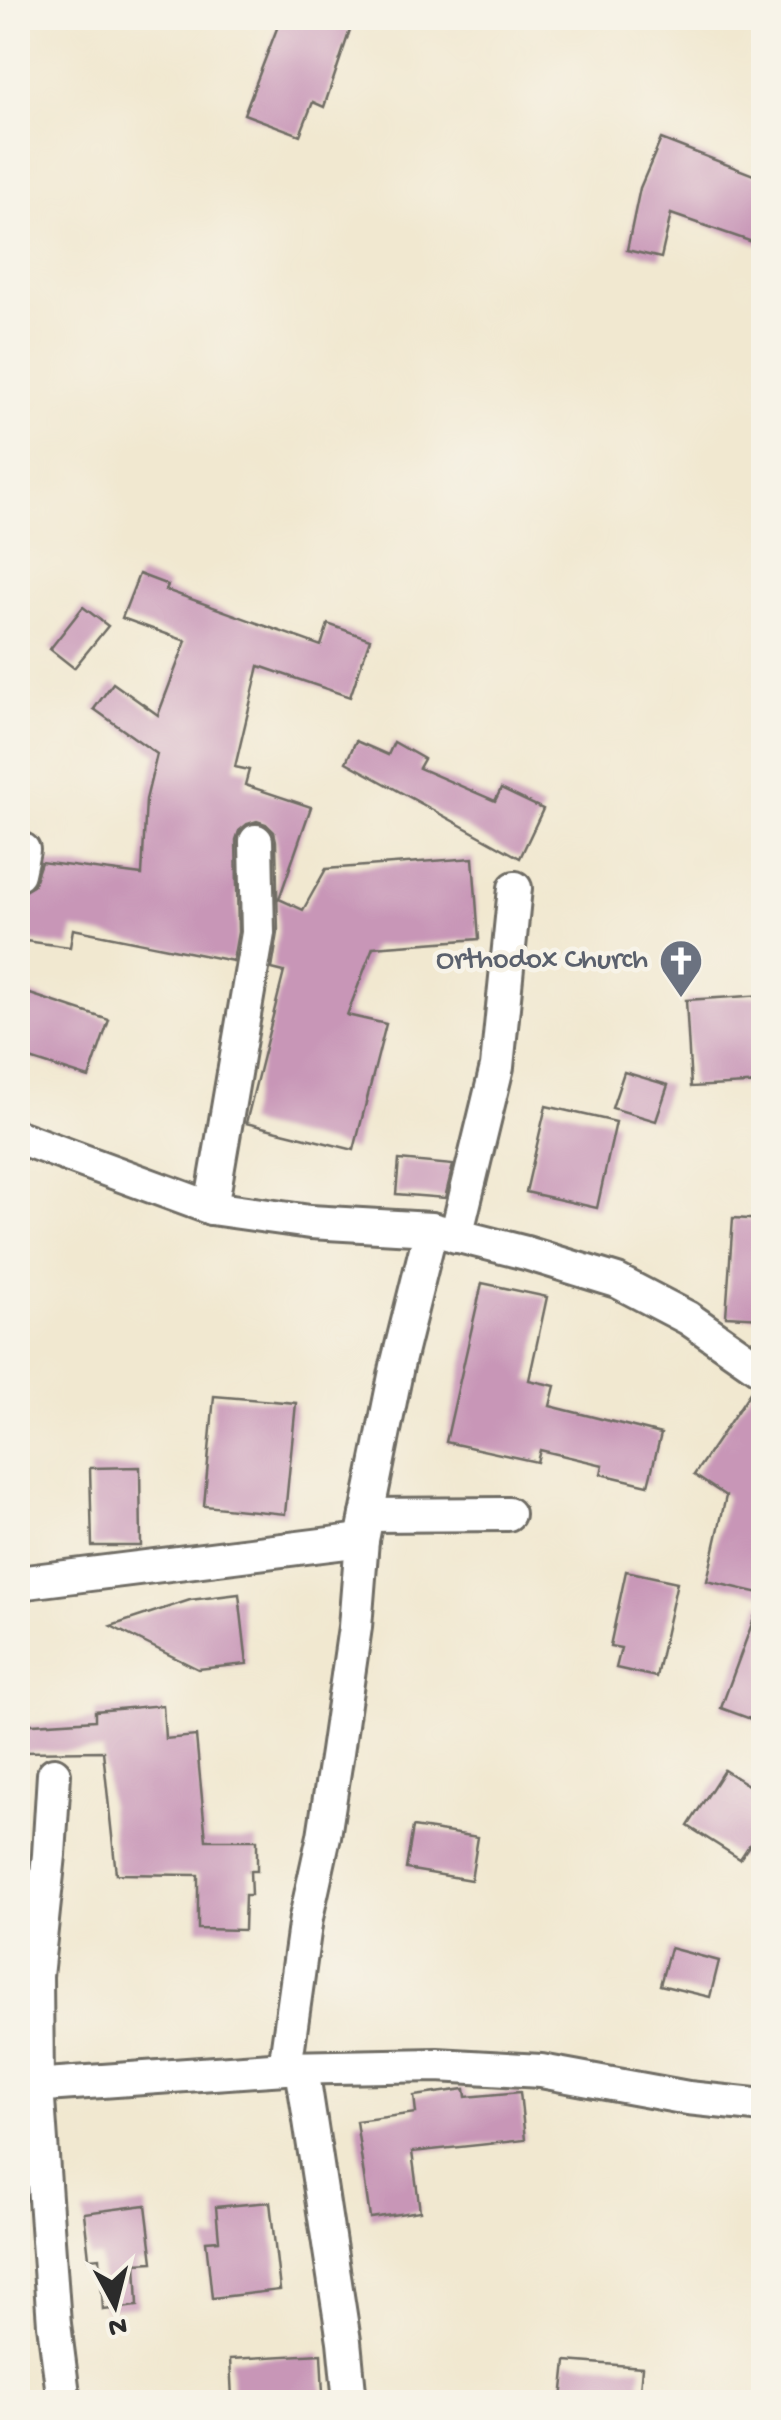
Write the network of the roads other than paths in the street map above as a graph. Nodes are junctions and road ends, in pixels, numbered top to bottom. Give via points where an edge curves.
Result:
1 (256, 841) dead end
2 (516, 888) dead end
3 (18, 1137) edge
4 (211, 1208) junction
5 (443, 1232) junction
6 (764, 1371) edge
7 (508, 1514) dead end
8 (365, 1528) junction
9 (18, 1583) edge
10 (54, 1774) dead end
11 (293, 2068) junction
12 (27, 2087) edge
13 (764, 2106) edge
14 (64, 2402) edge
15 (350, 2402) edge

1 - 4 street via 258,933
2 - 5 street via 497,1067
3 - 4 street
4 - 5 street
5 - 6 street via 617,1281 688,1318
5 - 8 street via 397,1366
7 - 8 street
8 - 9 street
8 - 11 street via 337,1752 306,1918
10 - 12 street
11 - 12 street
11 - 13 street via 541,2071
11 - 15 street
12 - 14 street

